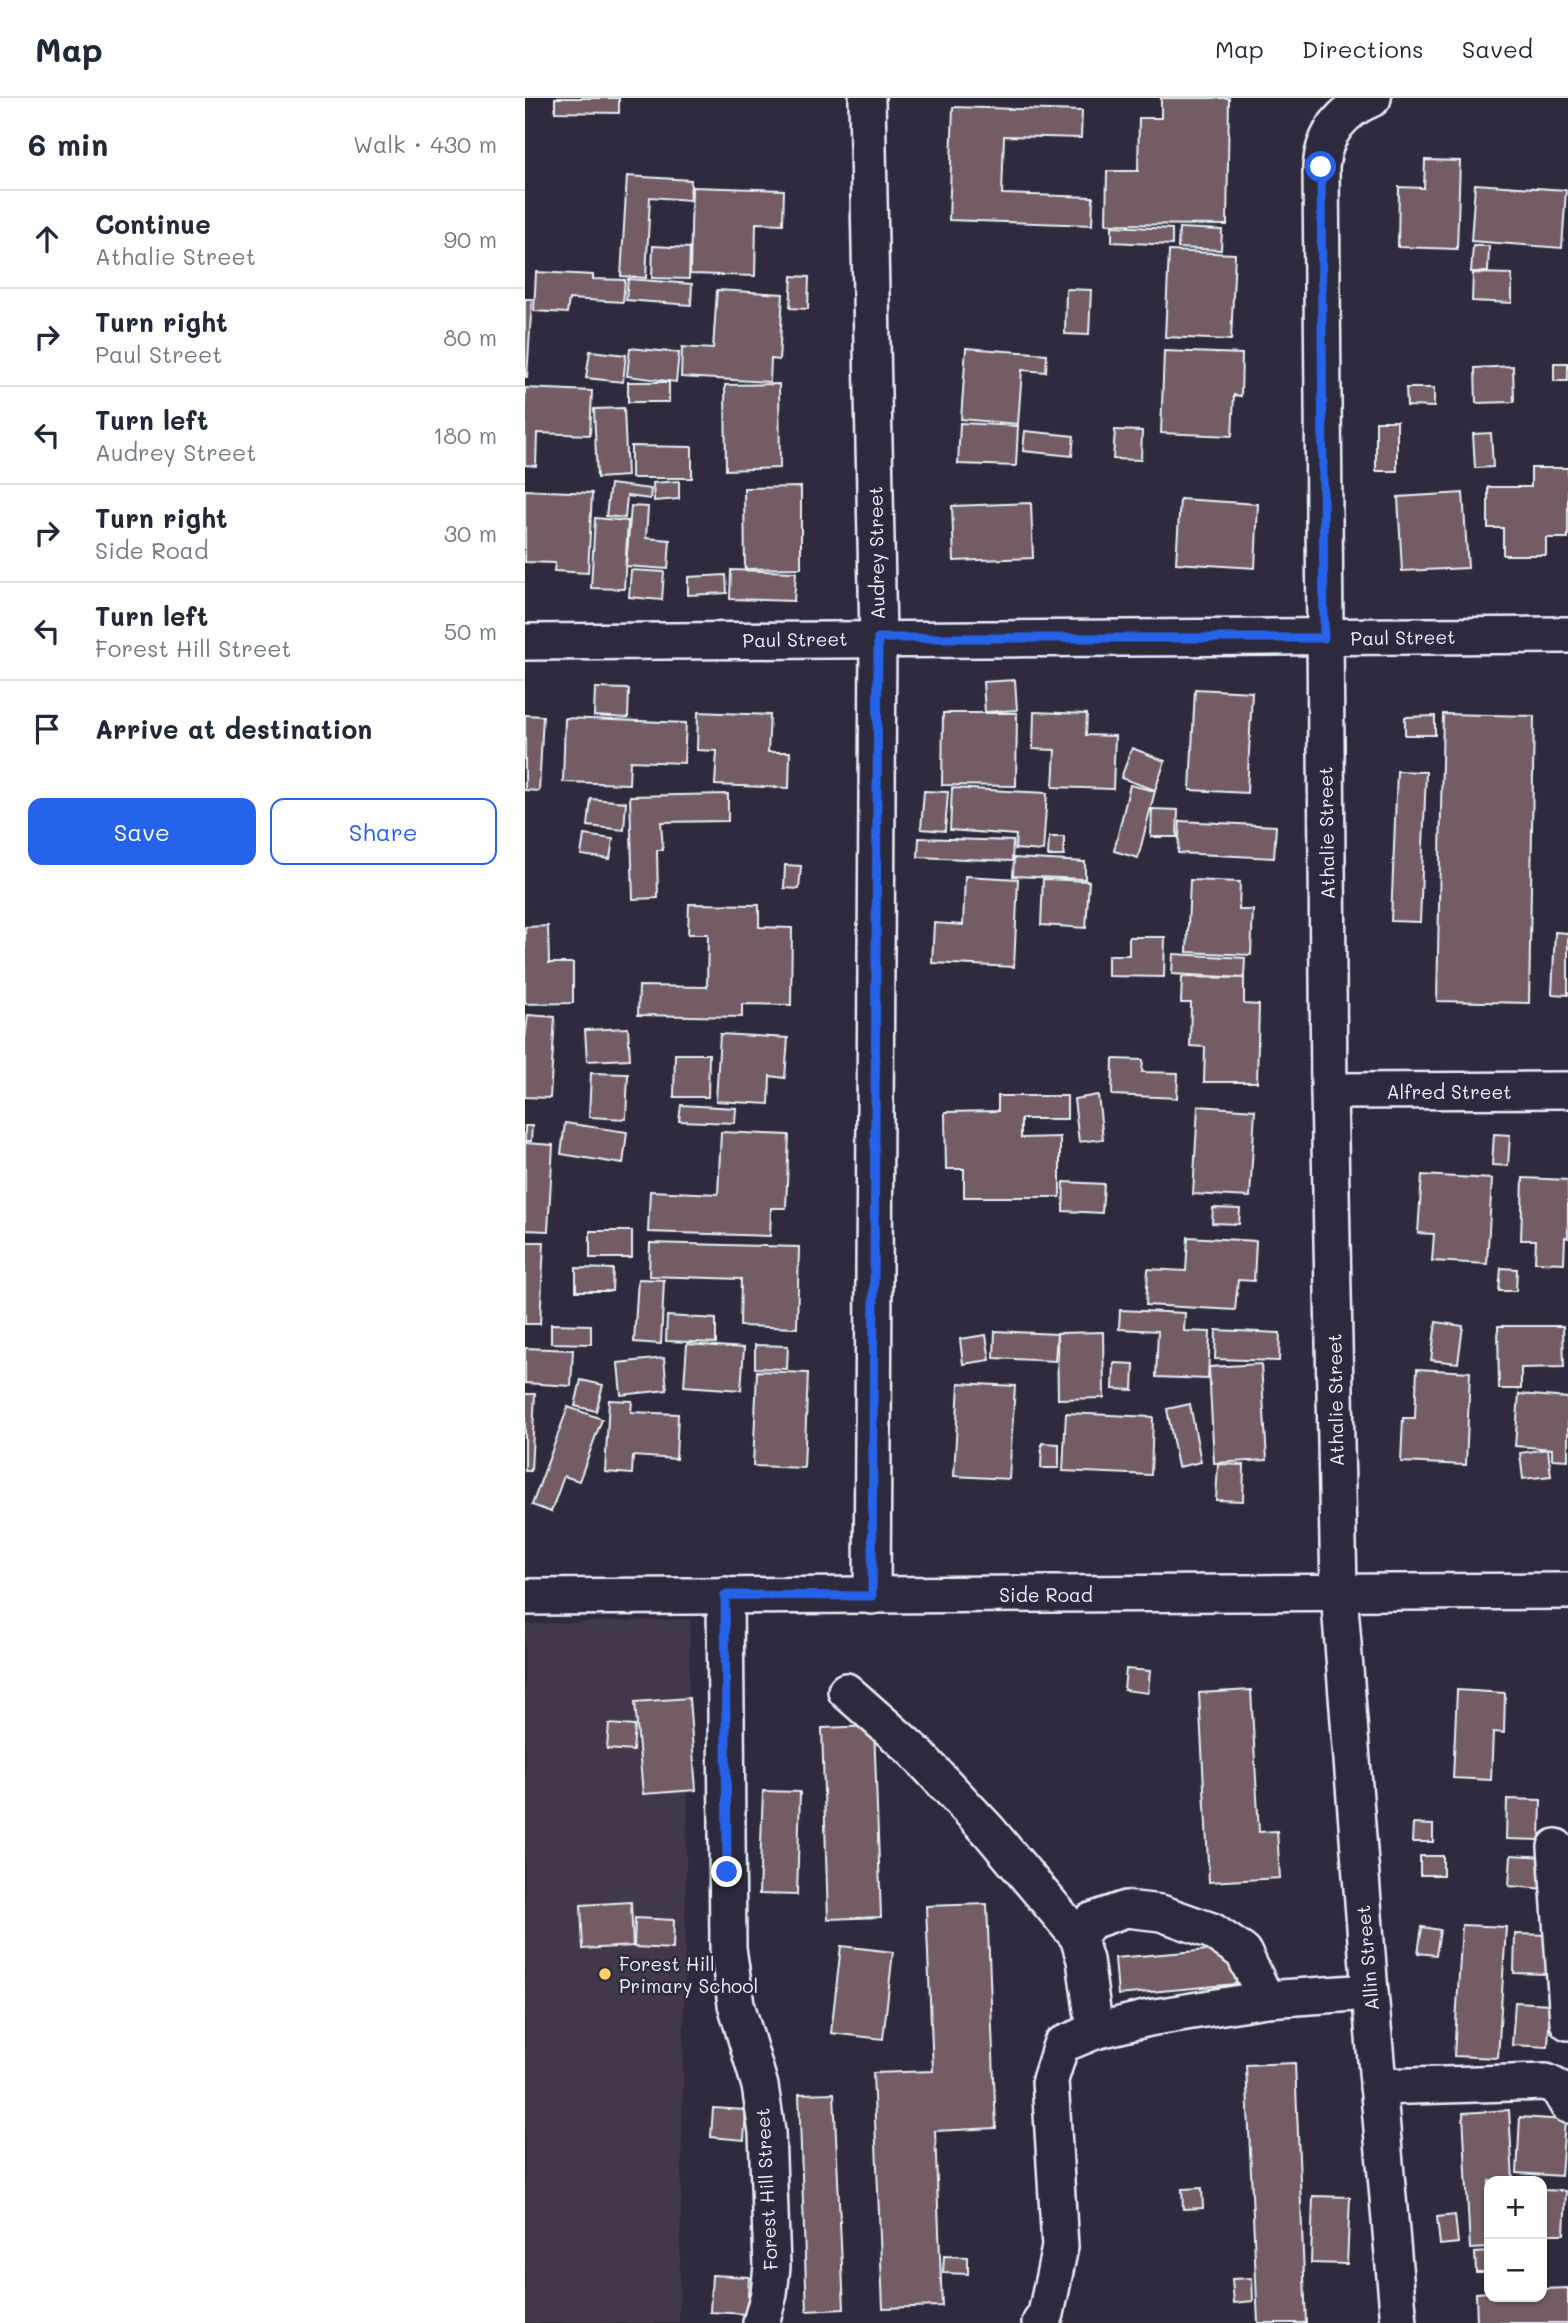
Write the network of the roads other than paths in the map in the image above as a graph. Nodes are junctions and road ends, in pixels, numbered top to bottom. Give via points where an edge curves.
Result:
1 (867, 98) edge
2 (1373, 98) edge
3 (1568, 635) edge
4 (878, 638) junction
5 (1324, 638) junction
6 (525, 642) edge
7 (1568, 1090) edge
8 (1329, 1091) junction
9 (1568, 1591) edge
10 (1339, 1592) junction
11 (725, 1595) junction
12 (872, 1596) junction
13 (525, 1597) edge
14 (846, 1691) dead end
15 (1556, 1847) dead end
16 (1078, 1937) junction
17 (1370, 1992) junction
18 (1266, 1999) junction
19 (1568, 2022) edge
20 (1095, 2031) junction
21 (1378, 2087) junction
22 (1565, 2087) edge
23 (770, 2323) edge
24 (1040, 2323) edge
25 (1399, 2323) edge

1 - 4 street, Audrey Street
2 - 5 street, Athalie Street via 1339,119 1325,141 1321,167
3 - 5 street, Paul Street
4 - 5 street, Paul Street
4 - 6 street, Paul Street
4 - 12 street, Audrey Street
5 - 8 street, Athalie Street
7 - 8 street, Alfred Street
8 - 10 street, Athalie Street
9 - 10 street, Side Road
10 - 12 street, Side Road
10 - 17 street, Allin Street
11 - 12 street, Side Road
11 - 13 street, Side Road
11 - 23 street, Forest Hill Street via 728,1948 736,2004 760,2085 767,2132
14 - 16 street via 915,1752
15 - 19 street
16 - 18 street via 1091,1921 1126,1909 1161,1913 1212,1931 1243,1952
16 - 20 street
17 - 18 street
17 - 21 street, Allin Street
18 - 20 street
20 - 24 street via 1061,2045 1051,2080 1060,2247 1046,2314
21 - 22 street via 1546,2082
21 - 25 street, Allin Street

